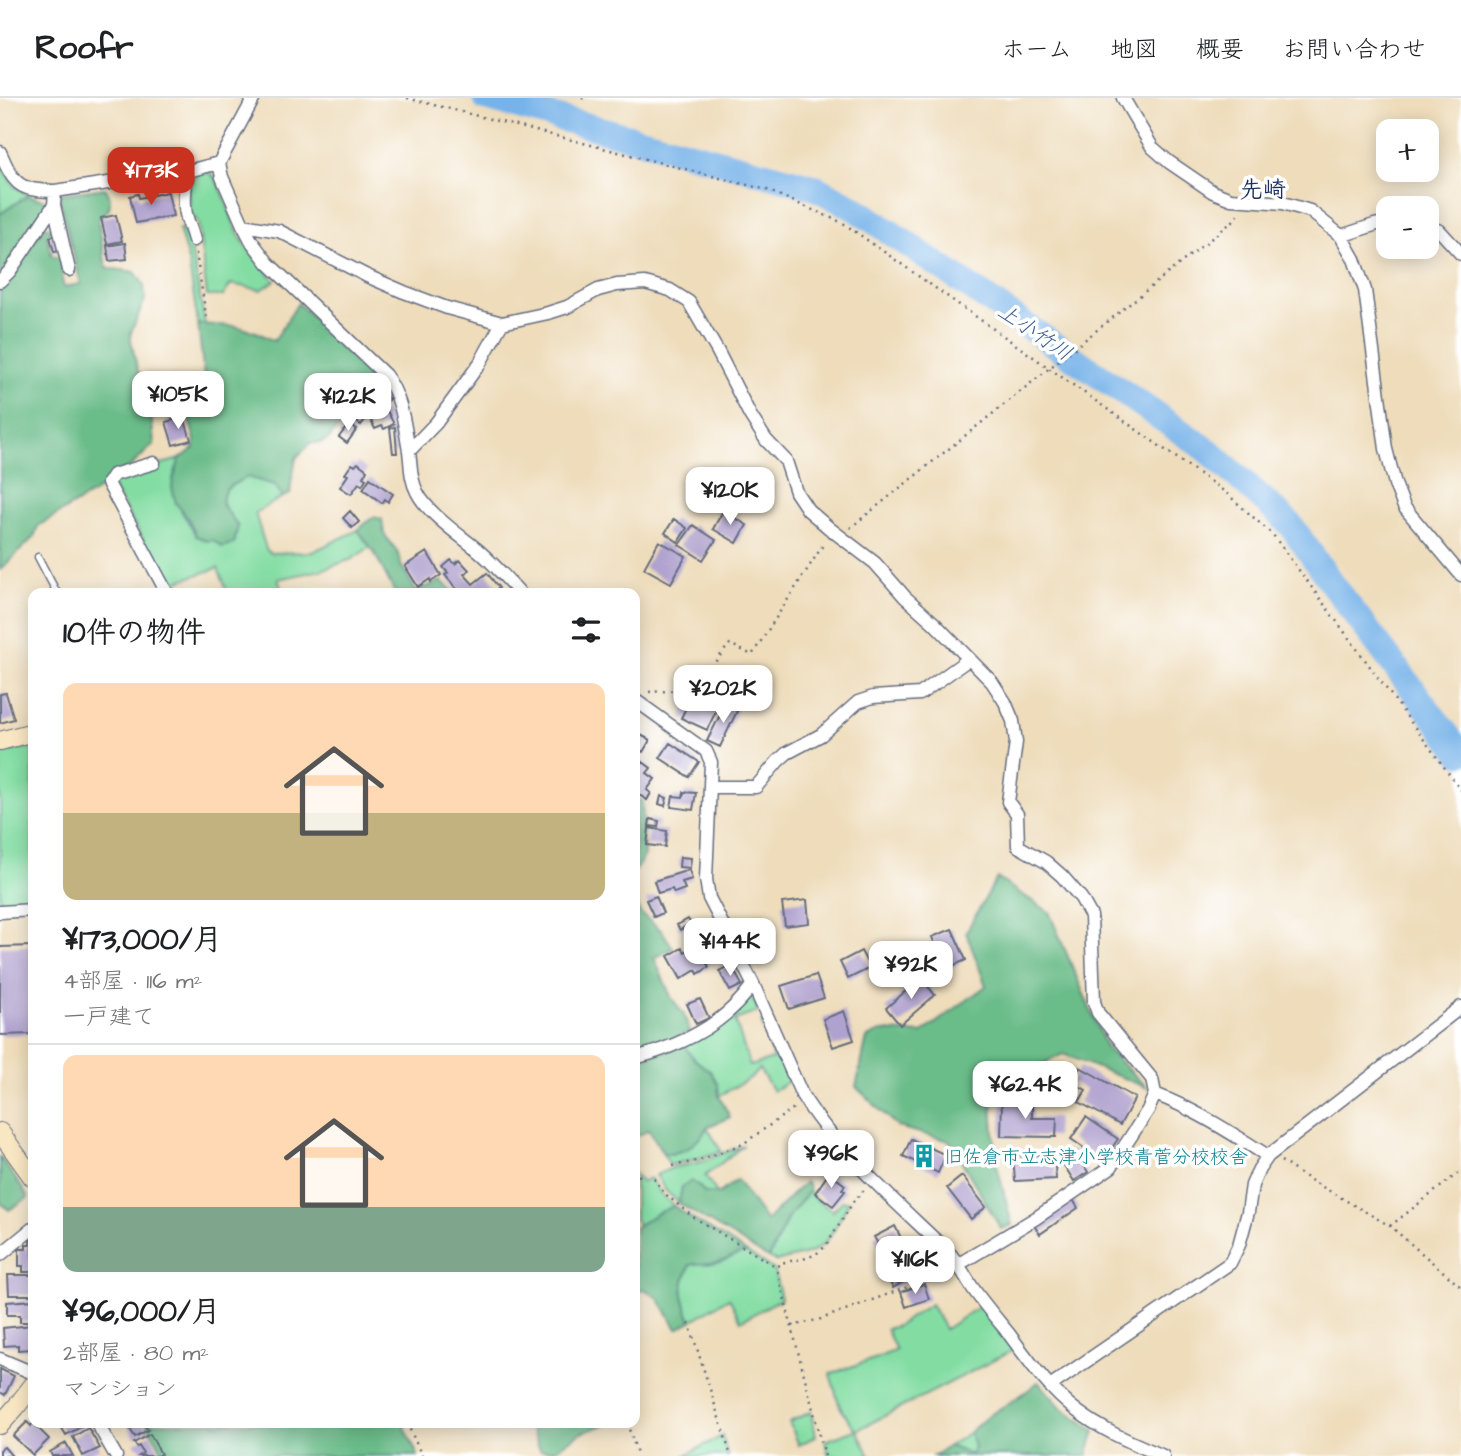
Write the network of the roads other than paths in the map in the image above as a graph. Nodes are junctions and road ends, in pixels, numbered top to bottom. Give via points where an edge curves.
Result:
1 (254, 98) edge
2 (1123, 98) edge
3 (0, 152) edge
4 (219, 163) junction
5 (188, 171) junction
6 (55, 191) junction
7 (54, 205) junction
8 (243, 225) junction
9 (1376, 225) edge
10 (1439, 231) edge
11 (1341, 236) junction
12 (194, 240) road end
13 (1461, 254) edge
14 (69, 270) dead end
15 (0, 281) edge
16 (502, 323) junction
17 (409, 451) junction
18 (153, 463) dead end
19 (38, 557) dead end
20 (1461, 575) edge
21 (54, 588) edge
22 (164, 588) edge
23 (516, 588) edge
24 (969, 659) junction
25 (640, 704) edge
26 (28, 734) edge
27 (0, 740) edge
28 (710, 787) junction
29 (28, 910) edge
30 (0, 912) edge
31 (753, 984) junction
32 (1461, 1007) edge
33 (640, 1056) edge
34 (1155, 1094) junction
35 (0, 1132) edge
36 (1270, 1155) junction
37 (28, 1171) edge
38 (28, 1232) edge
39 (0, 1255) edge
40 (960, 1266) junction
41 (0, 1359) edge
42 (28, 1371) edge
43 (1050, 1386) junction
44 (28, 1391) edge
45 (0, 1425) edge
46 (100, 1428) edge
47 (116, 1456) edge
48 (1164, 1456) edge

1 - 4 street
2 - 11 street via 1152,147 1213,192 1310,212
3 - 6 street via 14,180 33,191
4 - 5 street
4 - 8 street
5 - 6 street
5 - 12 street via 187,219
6 - 7 street
7 - 14 street
7 - 15 street
8 - 16 street via 279,231 404,292
8 - 17 street via 268,263 394,387
9 - 11 street
10 - 13 street
11 - 20 street via 1365,290 1386,449 1395,484 1404,507
16 - 17 street via 481,363 436,424
16 - 24 street via 567,307 617,285 645,283 689,302 750,415 786,461 796,492 808,510 875,563
17 - 23 street via 419,497
18 - 22 street via 113,475 108,483
19 - 21 lane
24 - 28 street via 920,694 858,702 821,735 787,753 756,787
24 - 34 street via 992,682 1013,721 1016,742 1008,802 1017,814 1018,846 1062,876 1091,916 1094,1002 1152,1079
25 - 28 street via 706,751 711,762
26 - 27 street
28 - 31 street via 707,892
29 - 30 street
31 - 33 street via 729,1012 709,1026 678,1044
31 - 40 street via 806,1100 834,1138
32 - 36 street
34 - 36 street
34 - 40 street via 1111,1167
35 - 37 street
36 - 43 street via 1252,1185 1240,1245 1230,1263
38 - 39 street
40 - 43 street
41 - 42 street
43 - 48 street via 1098,1425
44 - 45 street
46 - 47 street

